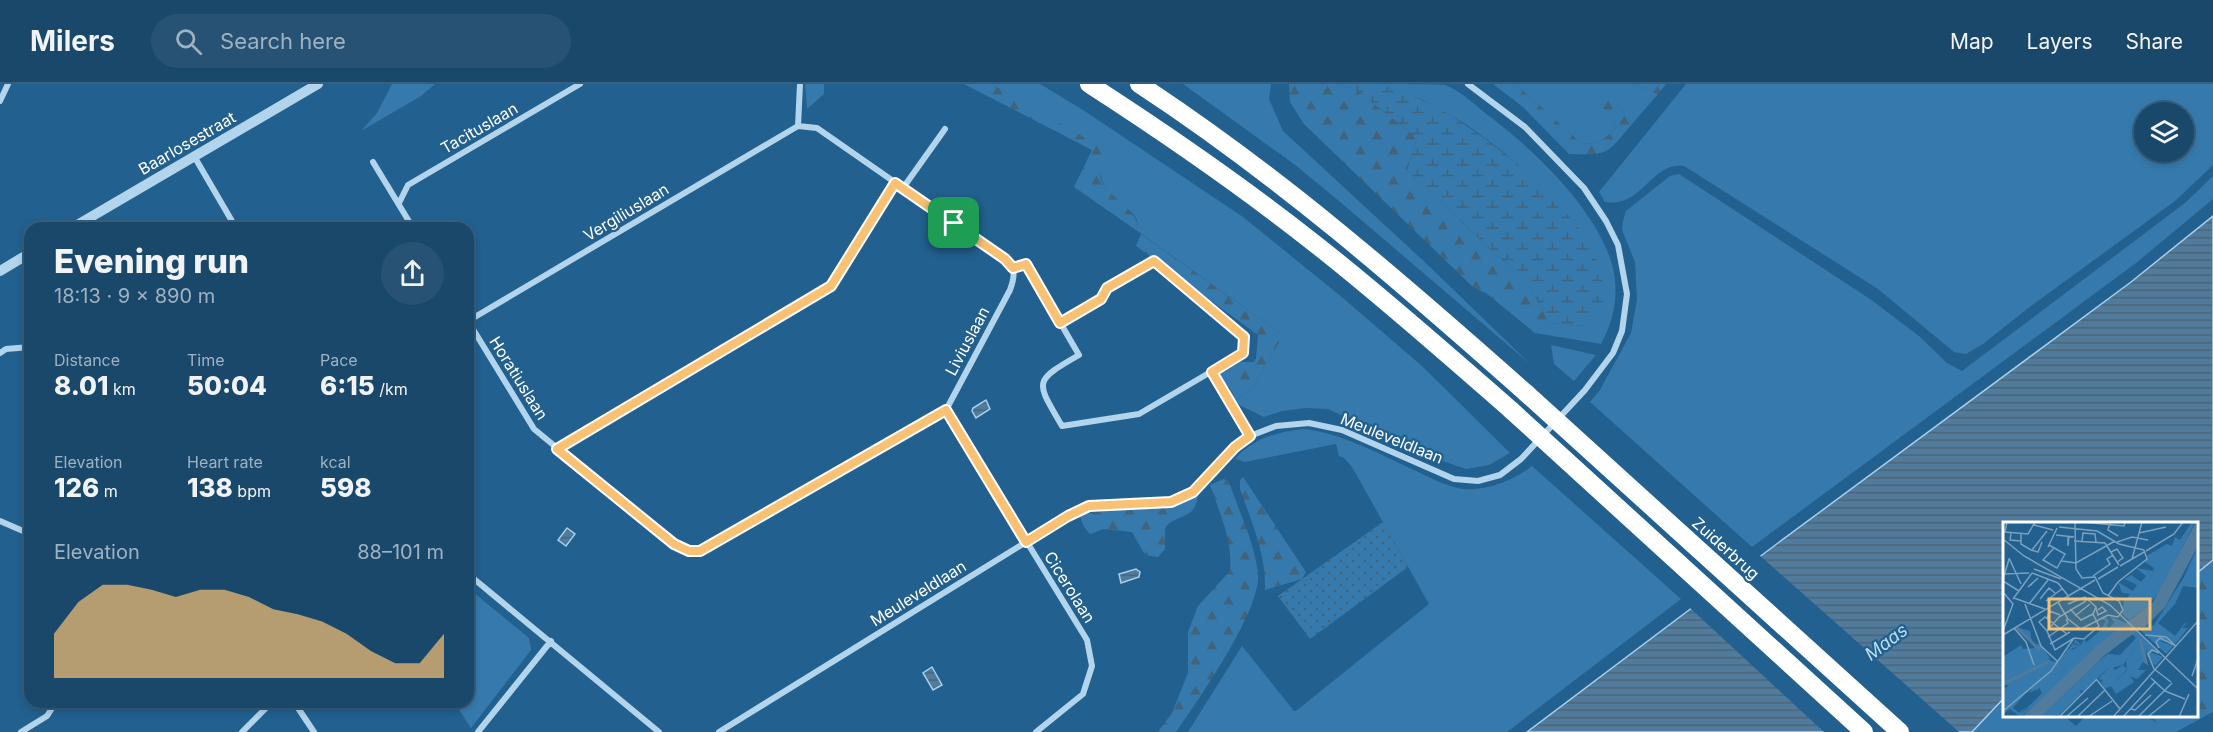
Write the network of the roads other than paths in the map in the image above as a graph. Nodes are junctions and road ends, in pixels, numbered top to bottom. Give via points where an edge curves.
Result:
1 (8, 84) edge
2 (318, 84) edge
3 (580, 84) edge
4 (800, 84) edge
5 (1089, 84) edge
6 (1139, 84) edge
7 (1468, 84) edge
8 (1, 97) edge
9 (798, 126) junction
10 (945, 129) dead end
11 (194, 156) junction
12 (373, 162) dead end
13 (895, 183) junction
14 (903, 188) junction
15 (399, 203) junction
16 (82, 222) edge
17 (232, 222) edge
18 (410, 222) edge
19 (24, 257) edge
20 (1013, 268) junction
21 (0, 271) edge
22 (474, 317) edge
23 (1060, 323) junction
24 (474, 331) edge
25 (24, 348) edge
26 (0, 353) edge
27 (1212, 372) junction
28 (946, 410) junction
29 (1250, 436) junction
30 (557, 449) junction
31 (0, 521) edge
32 (24, 531) edge
33 (1026, 542) junction
34 (474, 579) edge
35 (551, 641) junction
36 (53, 708) edge
37 (266, 708) edge
38 (298, 708) edge
39 (21, 732) edge
40 (242, 732) edge
41 (314, 732) edge
42 (478, 732) edge
43 (659, 732) edge
44 (719, 732) edge
45 (1036, 732) edge
46 (1864, 732) edge
47 (1900, 732) edge

1 - 8 street
2 - 11 street, Baarlosestraat
3 - 15 street, Tacituslaan via 408,185
4 - 9 street
5 - 46 highway, bridge via 1220,172 1406,319
6 - 47 highway, Zuiderbrug, bridge via 1330,223 1402,283
7 - 29 street, Meuleveldlaan via 1525,127 1584,188 1606,220 1618,245 1628,294 1622,331 1613,353 1585,390 1500,476 1478,481 1454,479 1342,430 1309,423 1276,426
9 - 13 street via 817,128
9 - 22 street, Vergiliuslaan
10 - 14 street
11 - 16 street, Baarlosestraat
11 - 17 street
12 - 15 street
13 - 14 street
13 - 30 street via 831,286
14 - 20 street
15 - 18 street
19 - 21 street
20 - 23 street via 1026,264
20 - 28 street, Liviuslaan via 1015,276 1010,290
23 - 27 street via 1101,299 1107,288 1154,261 1244,337 1243,353
23 - 27 street via 1079,355 1049,372 1043,381 1043,393 1062,426 1139,414
24 - 30 street, Horatiuslaan via 534,429
25 - 26 street
27 - 29 street
28 - 30 street, Horatiuslaan via 700,551 674,544
28 - 33 street
29 - 33 street, Meuleveldlaan via 1193,492 1171,502 1089,506
31 - 32 street
33 - 44 street, Meuleveldlaan
33 - 45 street, Cicerolaan via 1087,639 1092,666 1083,694
34 - 35 street
35 - 42 street
35 - 43 street
36 - 39 street
37 - 40 street
38 - 41 street

